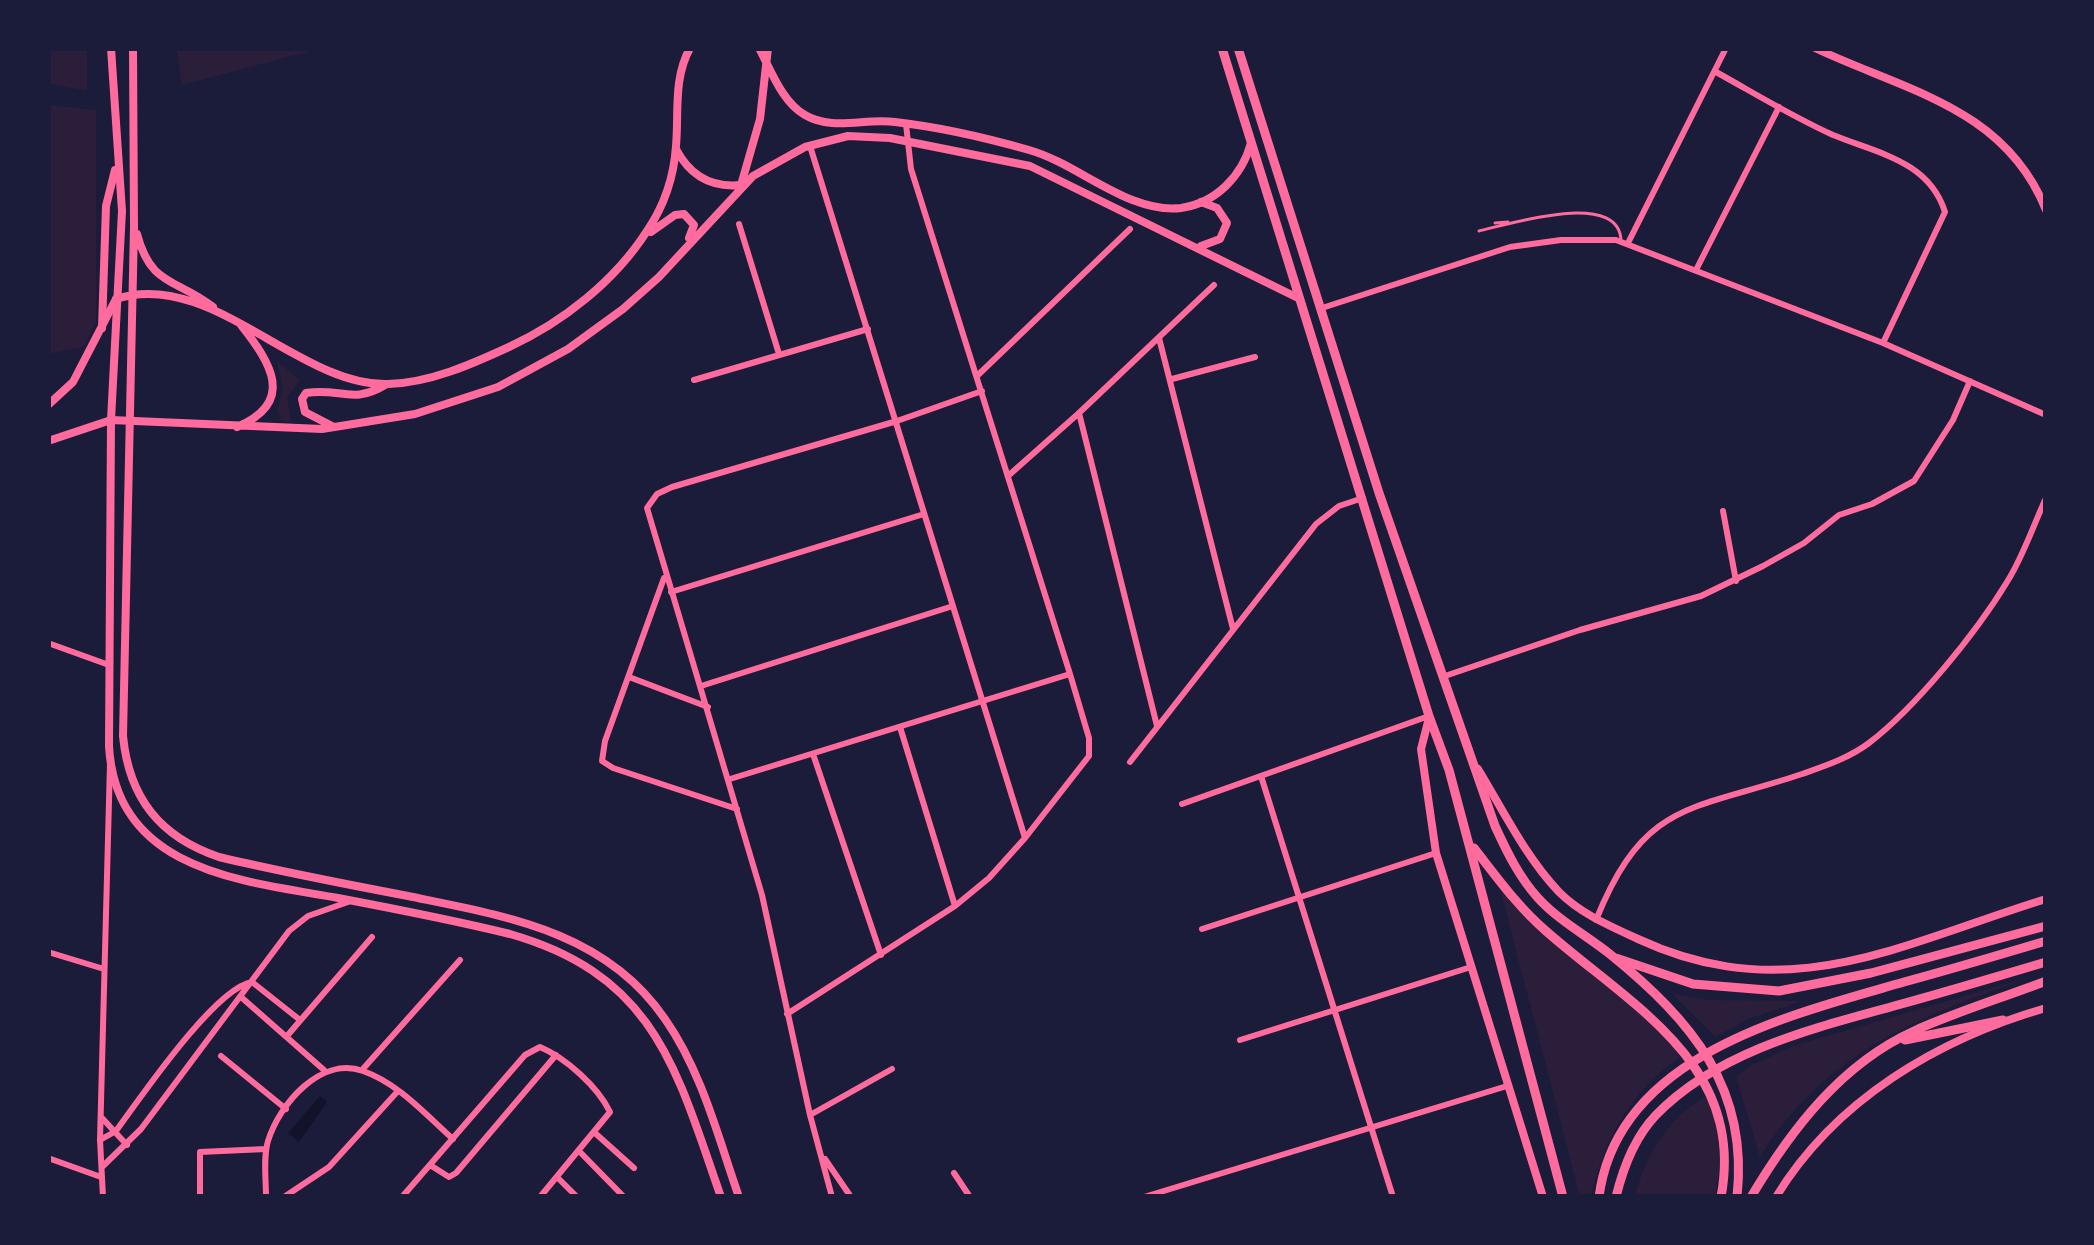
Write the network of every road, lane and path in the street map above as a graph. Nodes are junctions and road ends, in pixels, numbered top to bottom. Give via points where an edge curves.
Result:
1 (111, 48) edge
2 (133, 48) edge
3 (690, 48) edge
4 (759, 48) edge
5 (768, 48) edge
6 (1222, 48) edge
7 (1238, 48) edge
8 (1726, 48) edge
9 (1815, 48) edge
10 (767, 62) junction
11 (1716, 72) junction
12 (1779, 107) junction
13 (906, 124) junction
14 (908, 141) junction
15 (1251, 142) junction
16 (809, 146) junction
17 (676, 149) junction
18 (117, 163) junction
19 (741, 185) junction
20 (2044, 195) edge
21 (1201, 202) junction
22 (2046, 210) edge
23 (1522, 221) junction
24 (1495, 223) dead end
25 (739, 224) dead end
26 (134, 226) junction
27 (1130, 229) dead end
28 (1479, 231) dead end
29 (1624, 242) junction
30 (1200, 247) junction
31 (634, 250) junction
32 (1696, 271) junction
33 (659, 277) junction
34 (1214, 285) dead end
35 (133, 295) junction
36 (116, 298) junction
37 (1300, 299) junction
38 (1322, 308) junction
39 (219, 311) junction
40 (238, 321) junction
41 (102, 328) junction
42 (868, 329) junction
43 (1159, 338) junction
44 (1883, 343) junction
45 (779, 353) junction
46 (1255, 357) dead end
47 (978, 375) junction
48 (1172, 379) junction
49 (694, 380) dead end
50 (1970, 381) junction
51 (387, 385) junction
52 (68, 389) junction
53 (48, 390) edge
54 (982, 391) junction
55 (48, 405) edge
56 (1079, 413) junction
57 (2046, 415) edge
58 (129, 418) junction
59 (111, 419) junction
60 (896, 421) junction
61 (236, 428) junction
62 (340, 428) junction
63 (48, 441) edge
64 (1372, 474) junction
65 (1008, 476) junction
66 (1357, 479) junction
67 (1363, 498) junction
68 (2046, 499) edge
69 (1723, 511) dead end
70 (925, 514) junction
71 (665, 575) junction
72 (1736, 580) junction
73 (671, 592) junction
74 (953, 606) junction
75 (1233, 629) junction
76 (48, 643) edge
77 (109, 665) junction
78 (1070, 674) junction
79 (1442, 676) junction
80 (629, 677) junction
81 (701, 686) junction
82 (984, 700) junction
83 (708, 706) junction
84 (1429, 716) junction
85 (1157, 726) junction
86 (901, 727) junction
87 (813, 754) junction
88 (1469, 754) junction
89 (1130, 762) dead end
90 (110, 763) junction
91 (1261, 776) junction
92 (730, 779) junction
93 (1182, 804) dead end
94 (737, 809) junction
95 (1025, 838) junction
96 (1470, 843) junction
97 (1436, 853) junction
98 (1301, 896) junction
99 (2045, 897) edge
100 (353, 901) junction
101 (955, 906) junction
102 (1596, 920) junction
103 (2046, 926) edge
104 (1202, 929) dead end
105 (372, 937) dead end
106 (2046, 941) edge
107 (48, 952) edge
108 (881, 956) junction
109 (1612, 956) junction
110 (460, 960) dead end
111 (2046, 962) edge
112 (1471, 967) junction
113 (104, 969) junction
114 (252, 982) junction
115 (2046, 982) edge
116 (232, 989) junction
117 (240, 996) junction
118 (2046, 1008) edge
119 (1336, 1010) junction
120 (788, 1014) junction
121 (300, 1020) junction
122 (2003, 1021) junction
123 (287, 1036) junction
124 (1240, 1040) dead end
125 (1894, 1043) junction
126 (556, 1055) junction
127 (220, 1056) dead end
128 (892, 1069) dead end
129 (323, 1070) junction
130 (362, 1070) junction
131 (1507, 1086) junction
132 (398, 1091) junction
133 (286, 1109) junction
134 (809, 1115) junction
135 (102, 1118) junction
136 (1373, 1127) junction
137 (116, 1131) junction
138 (595, 1133) junction
139 (453, 1138) junction
140 (100, 1140) junction
141 (127, 1145) junction
142 (266, 1149) junction
143 (819, 1151) junction
144 (580, 1152) junction
145 (48, 1158) edge
146 (430, 1165) junction
147 (102, 1167) junction
148 (634, 1168) dead end
149 (954, 1173) dead end
150 (103, 1177) junction
151 (557, 1177) junction
152 (103, 1197) edge
153 (200, 1197) edge
154 (266, 1197) edge
155 (284, 1197) edge
156 (401, 1197) edge
157 (540, 1197) edge
158 (577, 1197) edge
159 (624, 1197) edge
160 (721, 1197) edge
161 (739, 1197) edge
162 (832, 1197) edge
163 (850, 1197) edge
164 (970, 1197) edge
165 (1144, 1197) edge
166 (1393, 1197) edge
167 (1543, 1197) edge
168 (1563, 1197) edge
169 (1598, 1197) edge
170 (1616, 1197) edge
171 (1721, 1197) edge
172 (1737, 1197) edge
173 (1751, 1197) edge
174 (1775, 1197) edge

1 - 18 main road
2 - 26 main road
3 - 17 main road via 678,85
4 - 10 main road
5 - 10 main road
6 - 15 main road
7 - 38 main road
8 - 11 street
9 - 20 main road via 1953,105
10 - 13 main road via 790,103 811,118
10 - 19 main road
11 - 12 street
11 - 29 street
12 - 32 street
12 - 44 street via 1884,152 1940,195 1945,212
13 - 14 street
13 - 21 main road via 1028,149 1144,204
14 - 16 main road via 863,136
14 - 30 main road via 1030,166
14 - 47 street
15 - 21 main road via 1230,183
15 - 37 main road
16 - 19 main road
16 - 42 street
17 - 19 main road via 703,179
17 - 31 main road via 661,207
18 - 36 main road
18 - 41 main road via 106,206
19 - 33 main road
20 - 22 main road
21 - 30 main road via 1227,223 1220,239
23 - 24 lane
23 - 28 lane
23 - 29 lane via 1583,212 1614,222
25 - 45 street
26 - 35 main road
26 - 39 main road via 154,273
27 - 47 street
29 - 32 street
29 - 38 street via 1510,247
30 - 37 main road
31 - 33 main road via 675,215 692,219 692,232
31 - 51 main road via 580,304 517,344
32 - 44 street
33 - 62 main road via 589,335 507,383
34 - 43 street
35 - 36 main road
35 - 39 main road
35 - 58 main road
36 - 41 main road
36 - 59 main road
37 - 66 main road
38 - 64 main road
39 - 40 main road
40 - 51 main road via 329,371
40 - 61 main road via 274,386 260,416
41 - 52 main road
42 - 45 street
42 - 60 street
43 - 48 street
43 - 56 street
44 - 50 street
45 - 49 street
46 - 48 street
47 - 54 street
48 - 75 street
50 - 57 street
50 - 72 street via 1914,482 1839,515
51 - 62 main road via 355,398 304,395 310,417
52 - 53 street
52 - 55 main road
54 - 60 street
54 - 65 street
56 - 65 street
56 - 85 street
58 - 59 main road
58 - 61 main road
58 - 161 main road via 123,736 143,805 196,850 520,919 590,949 647,996 677,1037
59 - 63 main road
59 - 77 main road
60 - 70 street
60 - 71 street via 657,494 647,508
61 - 62 main road
64 - 66 main road
64 - 79 main road
65 - 78 street
66 - 67 main road
67 - 75 street via 1322,517
67 - 84 main road
68 - 102 street via 2007,582 1908,708 1834,763 1688,809 1653,828 1624,860
69 - 72 street
70 - 73 street
70 - 74 street
71 - 73 street
71 - 80 street
72 - 79 street
73 - 81 street
74 - 81 street
74 - 82 street
75 - 85 street
76 - 77 street
77 - 90 main road
78 - 82 street
78 - 95 street via 1089,756
79 - 88 main road
80 - 83 street
80 - 94 street via 602,761
81 - 83 street
82 - 86 street
82 - 95 street
83 - 92 street
84 - 91 street
84 - 96 main road
84 - 97 main road via 1421,749
85 - 89 street
86 - 87 street
86 - 101 street
87 - 92 street
87 - 108 street
88 - 102 main road via 1546,877
88 - 109 main road via 1525,880 1551,911
90 - 100 main road via 131,814 182,861
90 - 113 street
91 - 93 street
91 - 98 street
92 - 94 street
94 - 120 street
95 - 101 street
96 - 168 main road
96 - 171 main road via 1538,925 1644,1012 1698,1071 1724,1127
97 - 98 street
97 - 112 main road
98 - 104 street
98 - 119 street
99 - 102 main road via 1891,950 1777,973 1672,955
100 - 114 street via 298,923
100 - 160 main road via 526,938 610,982 664,1047
101 - 108 street
103 - 109 main road via 1779,991 1693,984
105 - 121 street
106 - 169 main road via 1794,1015 1687,1066 1631,1117
107 - 113 street
108 - 120 street
109 - 172 main road via 1718,1074 1740,1142
110 - 130 street
111 - 170 main road via 1792,1036 1708,1076 1650,1122
112 - 119 street
112 - 131 main road
113 - 135 street
114 - 116 street
114 - 117 street
114 - 121 street
115 - 125 main road
116 - 117 street
116 - 137 street
117 - 123 street
117 - 141 street
118 - 122 main road
119 - 124 street
119 - 136 street
120 - 134 street
121 - 123 street
122 - 125 main road
122 - 174 main road via 1917,1063 1842,1114
123 - 129 street
125 - 173 main road via 1809,1112
126 - 138 street via 608,1106
126 - 139 street via 529,1051
126 - 146 street via 455,1173
127 - 133 street
128 - 134 street
129 - 130 street
129 - 133 street
130 - 132 street
131 - 136 street
131 - 167 main road
132 - 139 street
132 - 155 street via 329,1167
133 - 142 street
134 - 143 street
135 - 137 street
135 - 140 street
136 - 165 street
136 - 166 street
137 - 140 street
137 - 141 street
138 - 144 street
138 - 148 street
139 - 146 street
140 - 147 street
141 - 147 street
142 - 153 street via 200,1152
142 - 154 street
143 - 162 street
143 - 163 street
144 - 151 street
144 - 159 street
145 - 150 street
146 - 156 street
147 - 150 street
149 - 164 street
150 - 152 street
151 - 157 street
151 - 158 street

